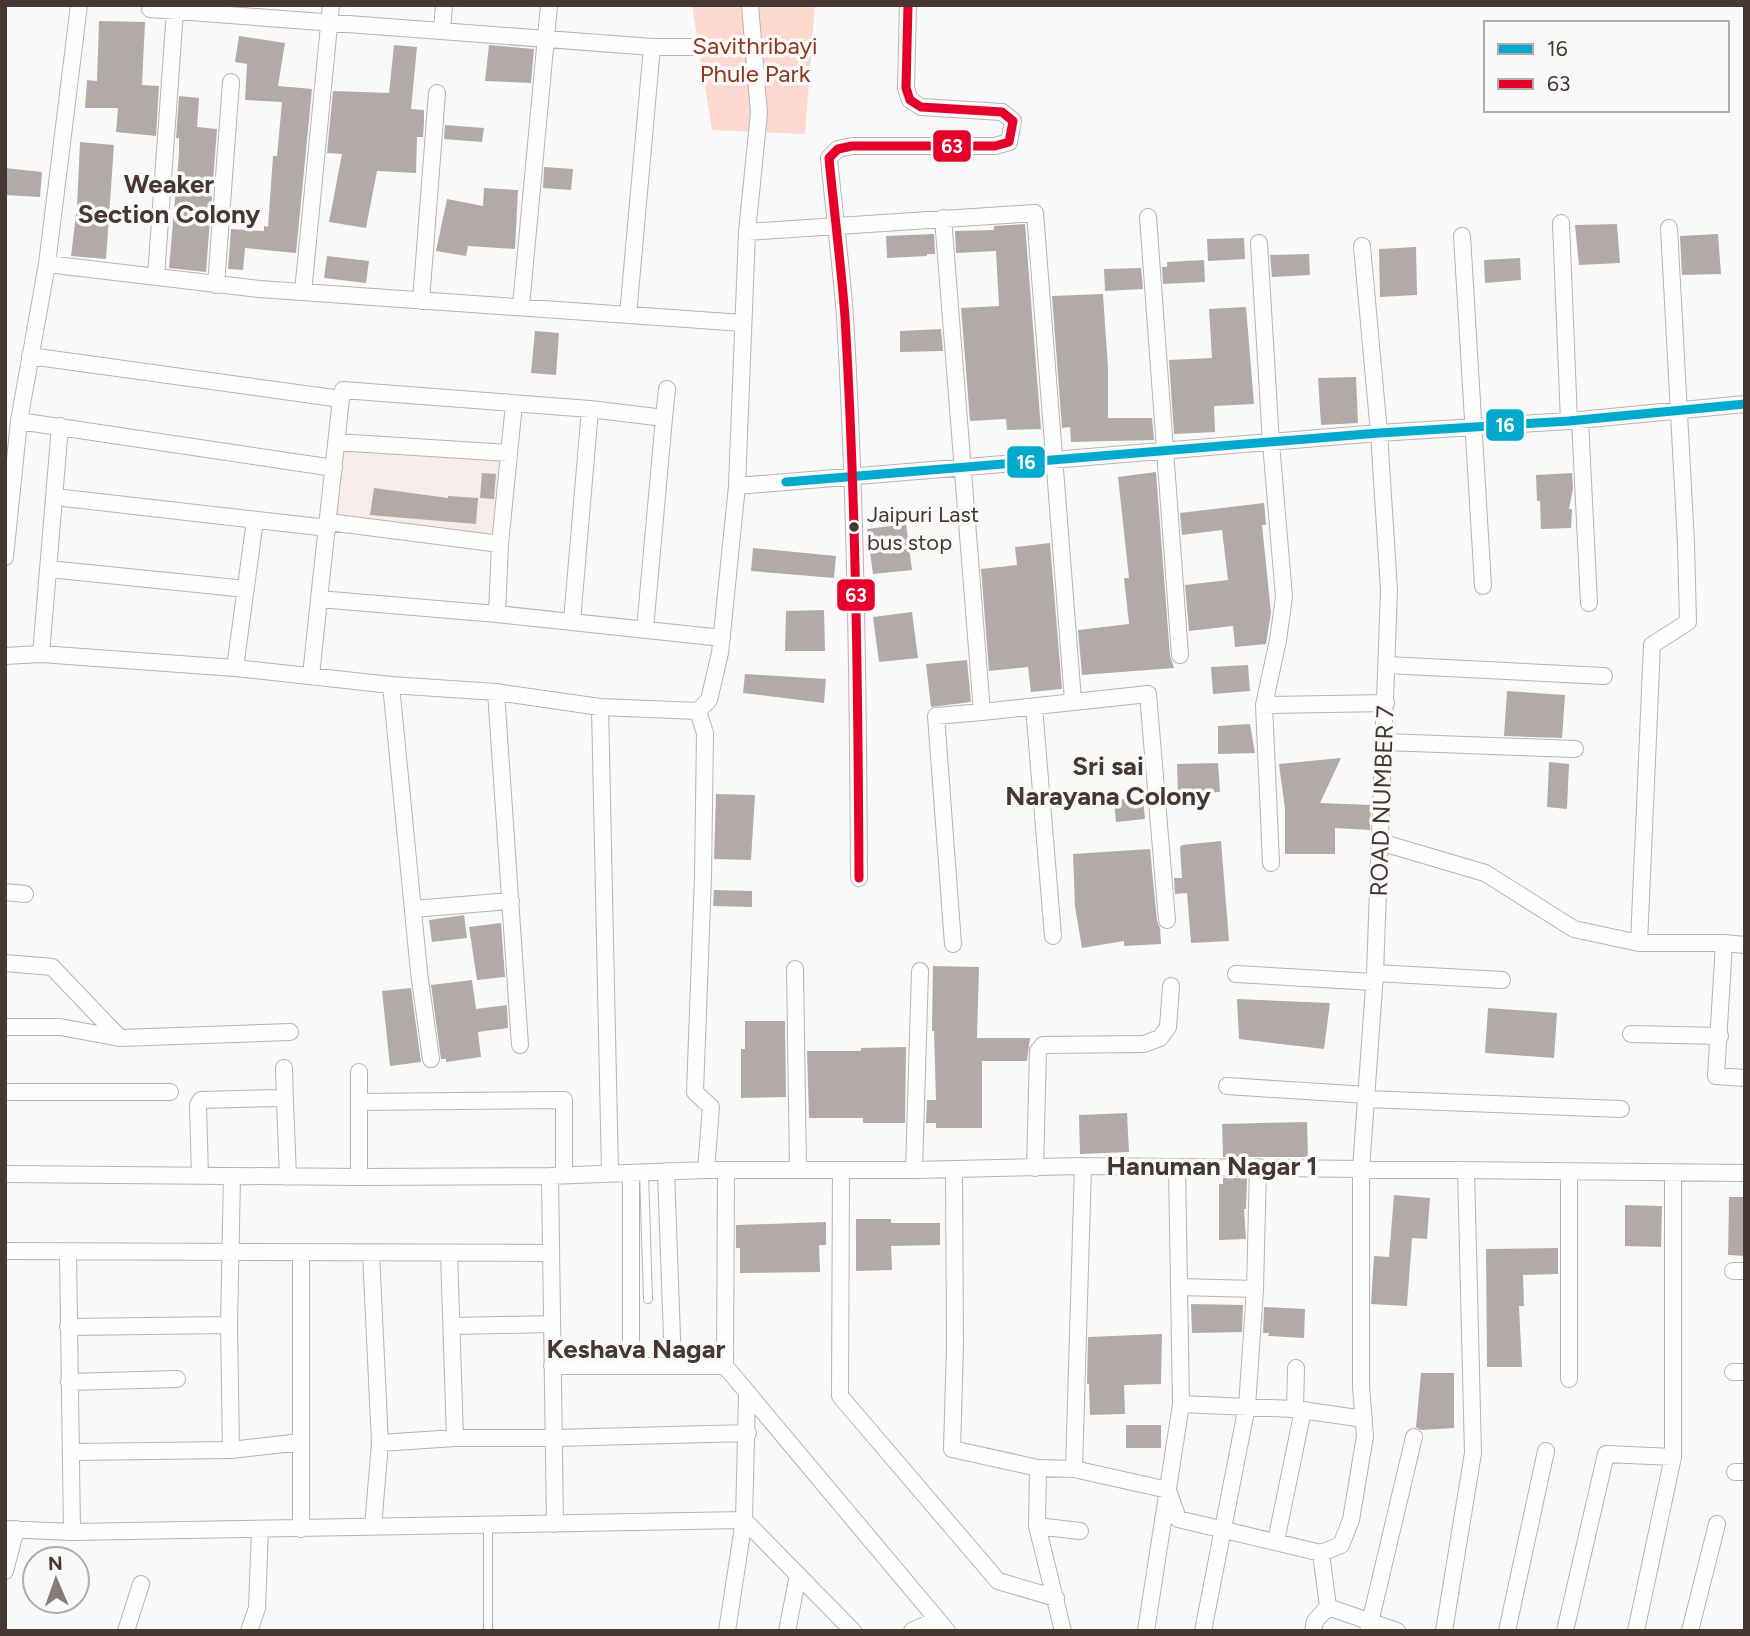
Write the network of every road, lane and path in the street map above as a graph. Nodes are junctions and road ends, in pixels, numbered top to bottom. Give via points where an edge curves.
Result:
1 (79, 5) edge
2 (331, 5) edge
3 (444, 5) edge
4 (549, 5) edge
5 (750, 5) edge
6 (908, 5) edge
7 (150, 9) dead end
8 (231, 10) edge
9 (174, 11) junction
10 (330, 24) junction
11 (442, 30) junction
12 (545, 39) junction
13 (652, 47) junction
14 (698, 47) dead end
15 (231, 82) dead end
16 (437, 93) dead end
17 (1148, 217) dead end
18 (943, 218) junction
19 (1561, 223) dead end
20 (835, 224) junction
21 (1669, 229) dead end
22 (747, 232) junction
23 (1462, 236) dead end
24 (1259, 243) dead end
25 (1362, 246) dead end
26 (47, 264) junction
27 (156, 277) junction
28 (216, 285) junction
29 (303, 292) junction
30 (421, 301) junction
31 (521, 306) junction
32 (628, 315) junction
33 (743, 323) junction
34 (30, 356) junction
35 (667, 388) dead end
36 (341, 399) junction
37 (514, 404) junction
38 (1745, 404) edge
39 (590, 410) junction
40 (1680, 410) junction
41 (664, 418) junction
42 (19, 421) junction
43 (1575, 421) junction
44 (60, 426) junction
45 (1474, 427) junction
46 (1379, 433) junction
47 (336, 442) junction
48 (1271, 443) junction
49 (1164, 452) junction
50 (509, 453) junction
51 (1055, 461) junction
52 (334, 468) junction
53 (961, 468) junction
54 (852, 477) junction
55 (737, 486) junction
56 (55, 497) junction
57 (255, 520) junction
58 (328, 525) junction
59 (500, 544) junction
60 (5, 557) edge
61 (49, 569) junction
62 (1483, 586) dead end
63 (246, 589) junction
64 (319, 599) junction
65 (1589, 603) dead end
66 (497, 614) junction
67 (572, 621) junction
68 (645, 629) junction
69 (722, 638) junction
70 (41, 654) junction
71 (1180, 655) dead end
72 (5, 656) edge
73 (1387, 665) junction
74 (235, 668) junction
75 (311, 676) junction
76 (1604, 676) dead end
77 (391, 685) junction
78 (496, 692) junction
79 (1073, 700) junction
80 (1386, 702) junction
81 (1264, 705) junction
82 (600, 707) junction
83 (1034, 707) junction
84 (698, 711) junction
85 (982, 712) junction
86 (1385, 742) junction
87 (1575, 749) dead end
88 (1380, 842) junction
89 (1271, 863) dead end
90 (859, 878) dead end
91 (5, 892) edge
92 (25, 894) dead end
93 (510, 901) junction
94 (413, 909) junction
95 (1167, 920) dead end
96 (1053, 936) dead end
97 (1639, 943) junction
98 (1724, 943) junction
99 (953, 944) dead end
100 (1745, 945) edge
101 (5, 963) edge
102 (795, 969) dead end
103 (920, 971) dead end
104 (1236, 974) dead end
105 (1375, 978) junction
106 (1502, 980) dead end
107 (1171, 986) dead end
108 (5, 1027) edge
109 (290, 1032) dead end
110 (1631, 1034) dead end
111 (1720, 1036) junction
112 (120, 1038) junction
113 (520, 1045) dead end
114 (431, 1059) dead end
115 (284, 1068) dead end
116 (359, 1072) dead end
117 (1745, 1078) edge
118 (1227, 1086) dead end
119 (5, 1092) edge
120 (170, 1092) dead end
121 (1367, 1097) junction
122 (285, 1101) junction
123 (360, 1102) junction
124 (1622, 1109) dead end
125 (1083, 1166) junction
126 (1258, 1167) junction
127 (1035, 1168) junction
128 (1177, 1168) junction
129 (1361, 1168) junction
130 (706, 1170) junction
131 (798, 1170) junction
132 (841, 1170) junction
133 (914, 1170) junction
134 (954, 1170) junction
135 (1466, 1170) junction
136 (666, 1171) junction
137 (726, 1171) junction
138 (1569, 1172) junction
139 (610, 1173) junction
140 (638, 1173) junction
141 (1673, 1173) junction
142 (1745, 1173) edge
143 (5, 1174) edge
144 (557, 1175) junction
145 (200, 1176) junction
146 (232, 1176) junction
147 (288, 1177) junction
148 (359, 1177) junction
149 (5, 1251) edge
150 (68, 1252) junction
151 (230, 1252) junction
152 (301, 1252) junction
153 (371, 1253) junction
154 (449, 1253) junction
155 (550, 1253) junction
156 (1179, 1287) junction
157 (1255, 1289) junction
158 (648, 1299) dead end
159 (552, 1324) junction
160 (229, 1325) junction
161 (452, 1326) junction
162 (68, 1327) junction
163 (631, 1365) junction
164 (673, 1365) junction
165 (552, 1366) junction
166 (725, 1366) junction
167 (1296, 1368) dead end
168 (177, 1379) dead end
169 (1569, 1379) dead end
170 (69, 1382) junction
171 (747, 1394) junction
172 (1181, 1404) junction
173 (1247, 1406) junction
174 (1299, 1409) junction
175 (1364, 1419) junction
176 (748, 1433) junction
177 (1414, 1437) dead end
178 (455, 1438) junction
179 (554, 1438) junction
180 (302, 1442) junction
181 (380, 1443) junction
182 (231, 1450) junction
183 (1546, 1451) dead end
184 (71, 1452) junction
185 (1673, 1457) junction
186 (1038, 1468) junction
187 (1074, 1469) junction
188 (1168, 1490) junction
189 (744, 1520) junction
190 (555, 1524) junction
191 (1717, 1524) dead end
192 (488, 1525) junction
193 (1037, 1526) junction
194 (373, 1527) junction
195 (11, 1529) edge
196 (260, 1529) junction
197 (301, 1529) junction
198 (1223, 1530) junction
199 (1080, 1531) dead end
200 (72, 1532) junction
201 (1276, 1541) junction
202 (1321, 1553) junction
203 (5, 1572) edge
204 (798, 1575) junction
205 (141, 1584) dead end
206 (1056, 1598) junction
207 (1328, 1608) junction
208 (942, 1625) edge
209 (1369, 1627) edge
210 (125, 1631) edge
211 (249, 1631) edge
212 (488, 1631) edge
213 (727, 1631) edge
214 (787, 1631) edge
215 (853, 1631) edge
216 (912, 1631) edge
217 (1063, 1631) edge
218 (1146, 1631) edge
219 (1203, 1631) edge
220 (1313, 1631) edge
221 (1397, 1631) edge
222 (1444, 1631) edge
223 (1507, 1631) edge
224 (1565, 1631) edge
225 (1636, 1631) edge
226 (1690, 1631) edge

1 - 26 street
2 - 10 street
3 - 11 street
4 - 12 street
5 - 22 street via 759,113
6 - 20 street via 906,88 911,100 921,107 1002,112 1013,121 1009,142 838,149 829,158
7 - 9 street
8 - 9 street
8 - 10 street
9 - 27 street
10 - 11 street
10 - 29 street
11 - 12 street
12 - 13 street
12 - 31 street
13 - 14 street
13 - 32 street
15 - 28 street
16 - 30 street
17 - 49 street
18 - 20 street
18 - 51 street via 1035,213
18 - 53 street
19 - 43 street
20 - 22 street
20 - 54 street via 845,314
21 - 40 street
22 - 33 street
23 - 45 street
24 - 48 street
25 - 46 street, ROAD NUMBER 7
26 - 27 street
26 - 34 street
27 - 28 street
28 - 29 street
29 - 30 street
30 - 31 street
31 - 32 street
32 - 33 street
33 - 55 street
34 - 36 street
34 - 42 street
35 - 41 street
36 - 37 street via 342,390
36 - 47 street
37 - 39 street
37 - 50 street
38 - 40 street
39 - 41 street
39 - 67 street
40 - 43 street
40 - 97 street via 1688,622 1653,645
41 - 68 street
42 - 44 street
42 - 60 street
43 - 45 street
43 - 65 street
44 - 52 street
44 - 56 street
45 - 46 street
45 - 62 street
46 - 48 street
46 - 73 street, ROAD NUMBER 7 via 1388,590
47 - 50 street
47 - 52 street
48 - 49 street
48 - 81 street via 1284,597
49 - 51 street
49 - 71 street
50 - 59 street
51 - 53 street
51 - 79 street
52 - 58 street
53 - 54 street
53 - 85 street
54 - 55 street
54 - 90 street
55 - 69 street
56 - 57 street
56 - 61 street
57 - 58 street
57 - 63 street
58 - 59 street
58 - 64 street
59 - 66 street
61 - 63 street
61 - 70 street
63 - 74 street
64 - 66 street
64 - 75 street
66 - 67 street
67 - 68 street
68 - 69 street
69 - 84 street via 709,700
70 - 72 street
70 - 74 street
73 - 76 street
73 - 80 street, ROAD NUMBER 7
74 - 75 street
75 - 77 street
77 - 78 street
77 - 94 street
78 - 82 street
78 - 93 street
79 - 83 street
79 - 95 street via 1148,694
80 - 81 street
80 - 86 street, ROAD NUMBER 7
81 - 89 street
82 - 84 street
82 - 139 street
83 - 85 street
83 - 96 street
84 - 130 street via 705,733 695,1092 711,1107
85 - 99 street via 936,716
86 - 87 street
86 - 88 street, ROAD NUMBER 7
88 - 97 street via 1485,873 1574,929
88 - 105 street, ROAD NUMBER 7
91 - 92 street
93 - 94 street
93 - 113 street
94 - 114 street
97 - 98 street
98 - 100 street
98 - 111 street
101 - 112 street via 52,967
102 - 131 street
103 - 133 street
104 - 105 street
105 - 106 street
105 - 121 street, ROAD NUMBER 7
107 - 127 street via 1168,1027 1160,1038 1144,1044 1043,1045 1038,1051
108 - 112 street via 60,1027
109 - 112 street
110 - 111 street
111 - 117 street via 1716,1076
115 - 122 street
116 - 123 street
118 - 121 street
119 - 120 street
121 - 124 street
121 - 129 street, ROAD NUMBER 7
122 - 145 street via 201,1100
122 - 147 street
123 - 144 street via 564,1100
123 - 148 street
125 - 127 street
125 - 128 street
125 - 187 street
126 - 128 street
126 - 129 street
126 - 157 street
127 - 134 street
128 - 156 street
129 - 135 street
129 - 175 street, ROAD NUMBER 7
130 - 136 street
130 - 137 street
131 - 132 street
131 - 137 street
132 - 133 street
132 - 206 street via 840,1396 998,1581
133 - 134 street
134 - 186 street via 952,1449
135 - 138 street
135 - 222 street via 1473,1453
136 - 140 street
136 - 164 street
137 - 166 street
138 - 141 street
138 - 169 street
139 - 140 street
139 - 144 street
140 - 158 lane
140 - 163 street
141 - 142 street
141 - 185 street
143 - 145 street
144 - 148 street
144 - 155 street
145 - 146 street
146 - 147 street
146 - 151 street
147 - 148 street
149 - 150 street
150 - 151 street
150 - 162 street
151 - 152 street
151 - 160 street
152 - 153 street
152 - 180 street
153 - 154 street
153 - 181 street
154 - 155 street
154 - 161 street
155 - 159 street
156 - 157 street
156 - 172 street
157 - 173 street
159 - 161 street
159 - 165 street
160 - 162 street
160 - 182 street
161 - 178 street
162 - 170 street
163 - 164 street
163 - 165 street
164 - 166 street
165 - 179 street
166 - 171 street
167 - 174 street
168 - 170 street
170 - 184 street
171 - 176 street
171 - 208 street
172 - 173 street
172 - 188 street
173 - 174 street
173 - 198 street
174 - 175 street
174 - 201 street
175 - 202 street, ROAD NUMBER 7 via 1351,1520 1341,1545
176 - 179 street
176 - 189 street
177 - 209 street
178 - 179 street
178 - 181 street
179 - 190 street
180 - 182 street
180 - 197 street
181 - 194 street
182 - 184 street
183 - 223 street
184 - 200 street
185 - 224 street via 1606,1454
185 - 225 street
186 - 187 street
186 - 193 street
187 - 188 street
188 - 198 street via 1178,1519
188 - 218 street
189 - 190 street
189 - 204 street
189 - 213 street
190 - 192 street
191 - 226 street
192 - 194 street
192 - 212 lane
193 - 199 street
193 - 206 street
194 - 197 street
195 - 200 street
195 - 203 street
196 - 197 street
196 - 200 street
196 - 211 street via 257,1608
198 - 201 street
198 - 219 street
201 - 202 street
202 - 207 street
204 - 214 street
204 - 215 street
205 - 210 street
206 - 217 street
207 - 209 street
207 - 220 street via 1315,1621
208 - 216 street
209 - 221 street

